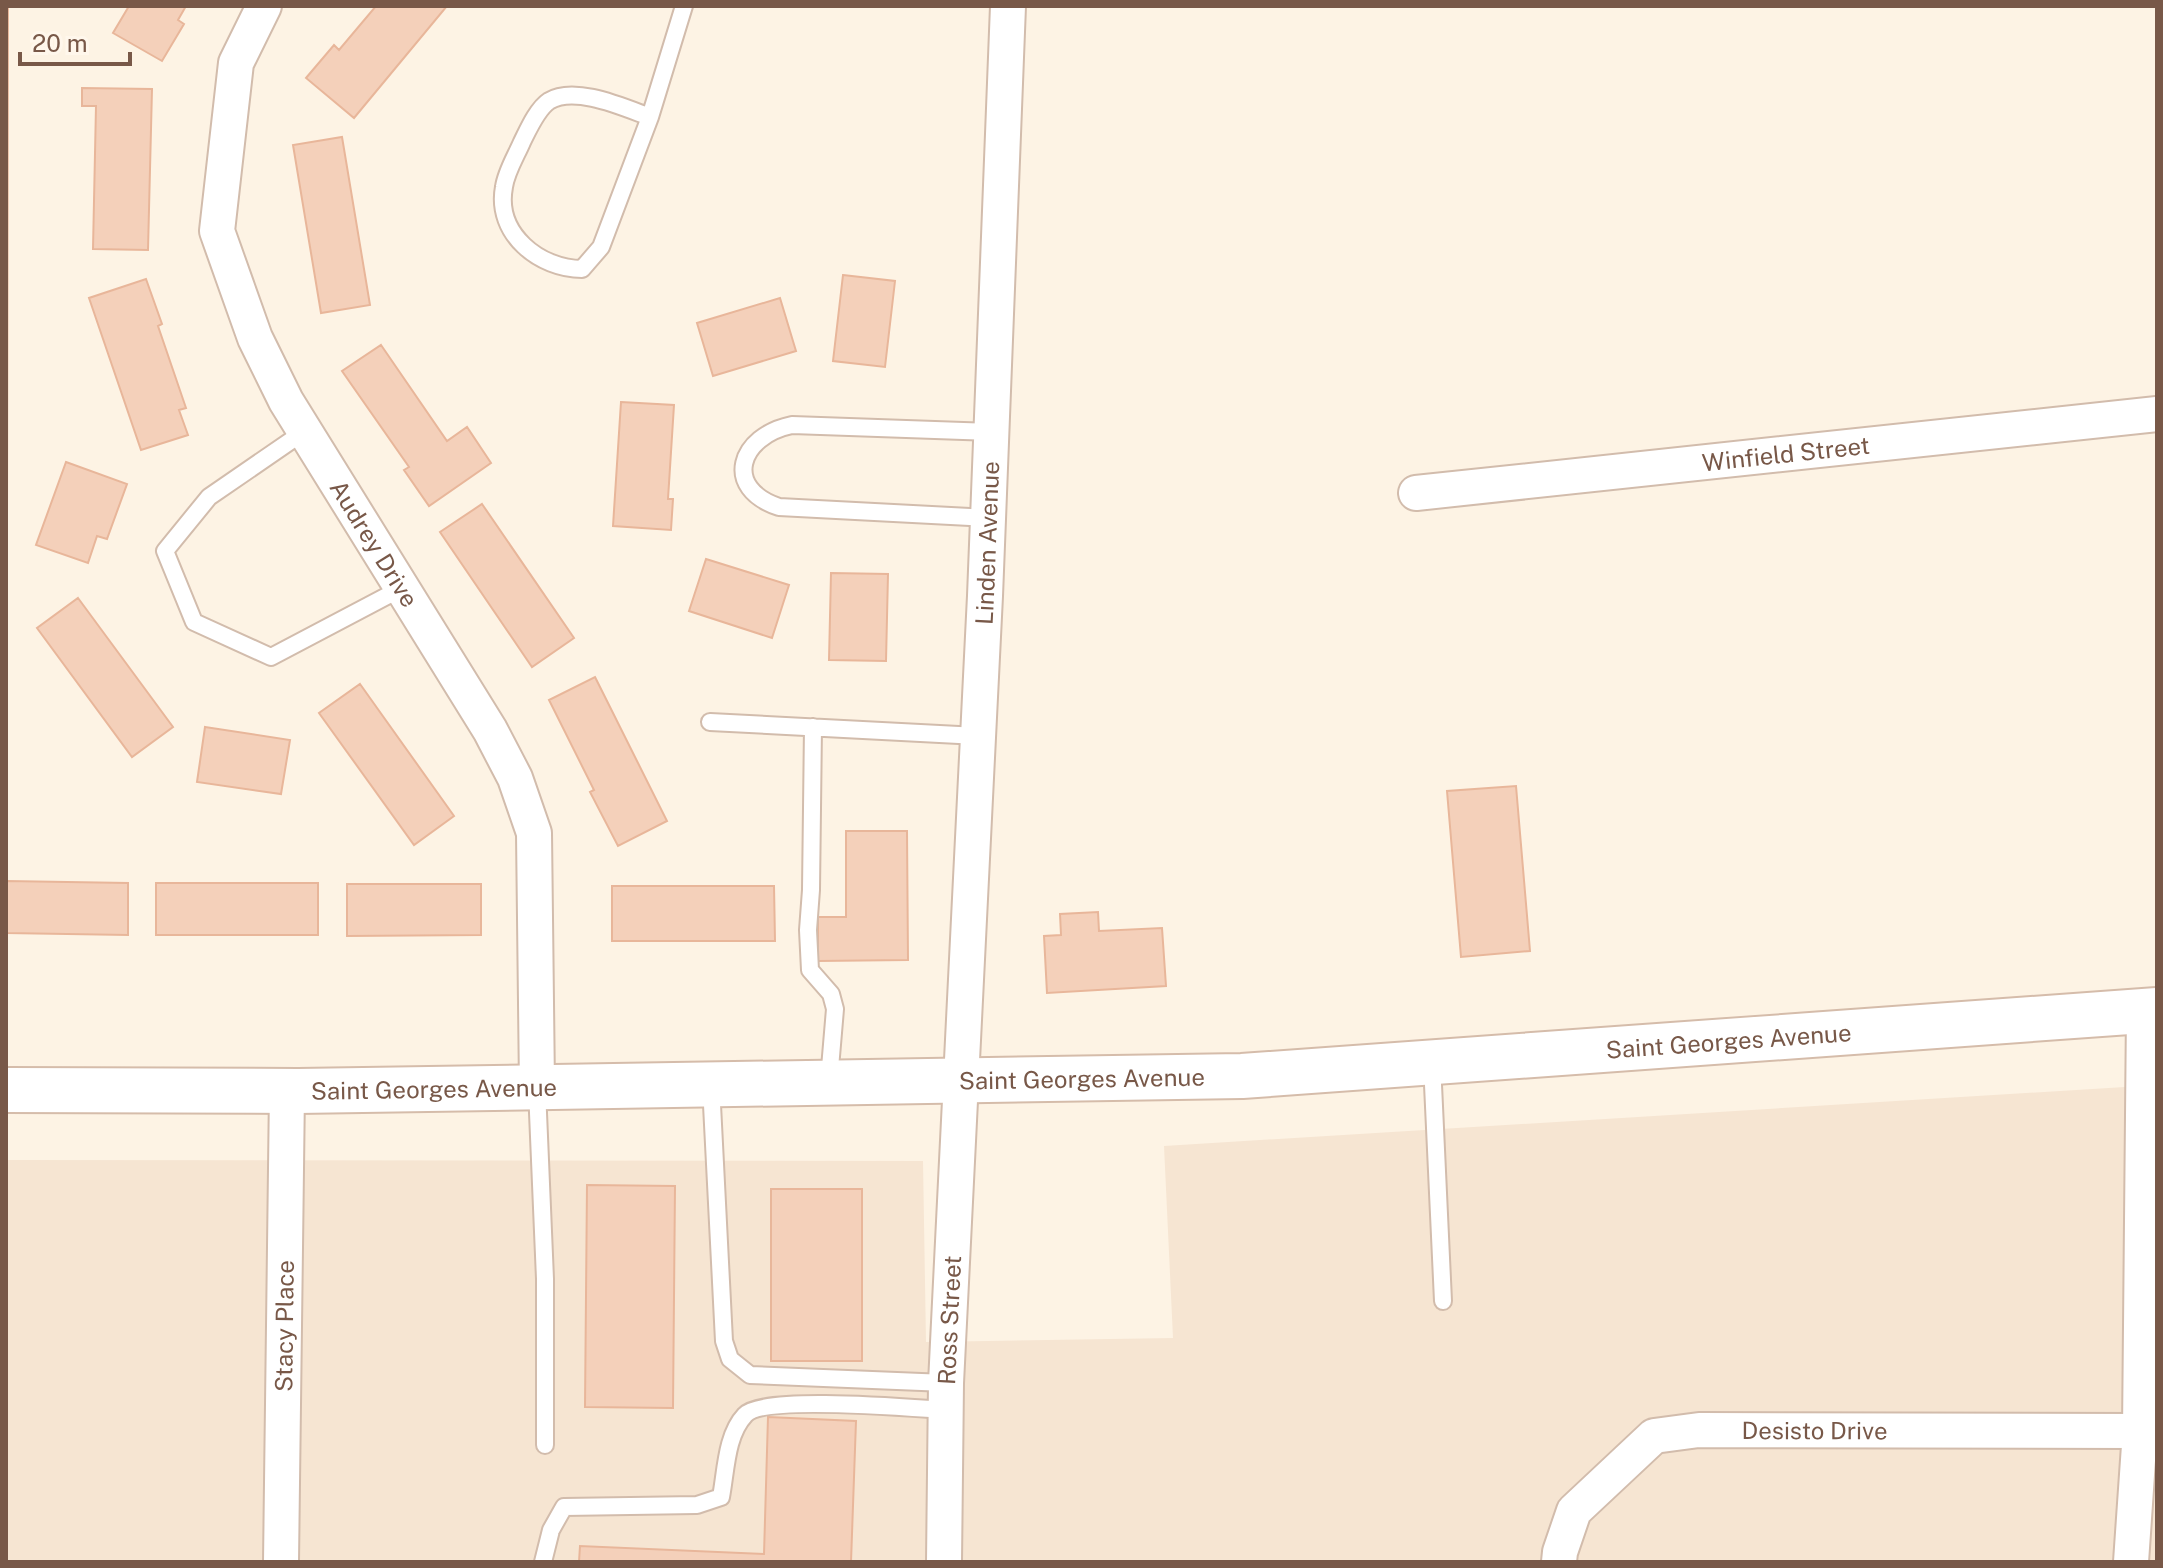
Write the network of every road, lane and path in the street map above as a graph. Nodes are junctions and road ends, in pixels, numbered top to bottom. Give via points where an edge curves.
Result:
1 (264, 6) edge
2 (684, 6) edge
3 (1008, 6) edge
4 (650, 117) junction
5 (2157, 414) edge
6 (305, 431) junction
7 (992, 432) junction
8 (1416, 493) dead end
9 (989, 518) junction
10 (402, 588) junction
11 (710, 722) dead end
12 (813, 727) junction
13 (978, 736) junction
14 (2151, 1010) edge
15 (1432, 1062) junction
16 (961, 1079) junction
17 (829, 1082) junction
18 (711, 1084) junction
19 (537, 1087) junction
20 (6, 1090) edge
21 (287, 1090) junction
22 (1443, 1301) dead end
23 (946, 1396) junction
24 (2140, 1431) junction
25 (545, 1445) dead end
26 (281, 1562) edge
27 (543, 1562) edge
28 (944, 1562) edge
29 (1559, 1562) edge
30 (2131, 1562) edge

1 - 6 street, Audrey Drive via 236,63 217,231 255,338
2 - 4 lane
3 - 7 street, Linden Avenue
4 - 4 lane via 601,247 582,269 564,269 540,259 514,236 504,209 504,187 530,126 549,101 572,95
5 - 8 street, Winfield Street
6 - 10 street, Audrey Drive
6 - 10 lane via 209,497 165,551 194,622 271,657
7 - 9 street, Linden Avenue
7 - 9 lane via 792,425 767,432 744,463 753,492 779,507
9 - 13 street, Linden Avenue
10 - 19 street, Audrey Drive via 490,730 515,778 534,833
11 - 12 lane
12 - 13 lane
12 - 17 lane via 809,957 810,970 831,994 835,1009
13 - 16 street, Linden Avenue
14 - 15 main road, Saint Georges Avenue
14 - 24 street
15 - 16 main road, Saint Georges Avenue via 1242,1076
15 - 22 lane
16 - 17 main road, Saint Georges Avenue
16 - 23 street, Ross Street
17 - 18 main road, Saint Georges Avenue
18 - 19 main road, Saint Georges Avenue
18 - 23 lane via 724,1341 730,1359 750,1375
19 - 21 main road, Saint Georges Avenue
19 - 25 lane
20 - 21 main road, Saint Georges Avenue
21 - 26 street, Stacy Place
23 - 27 lane via 781,1404 748,1411 734,1428 721,1497 697,1505 564,1507
23 - 28 street, Ross Street
24 - 29 street, Desisto Drive via 1699,1430 1654,1436 1574,1511
24 - 30 street

